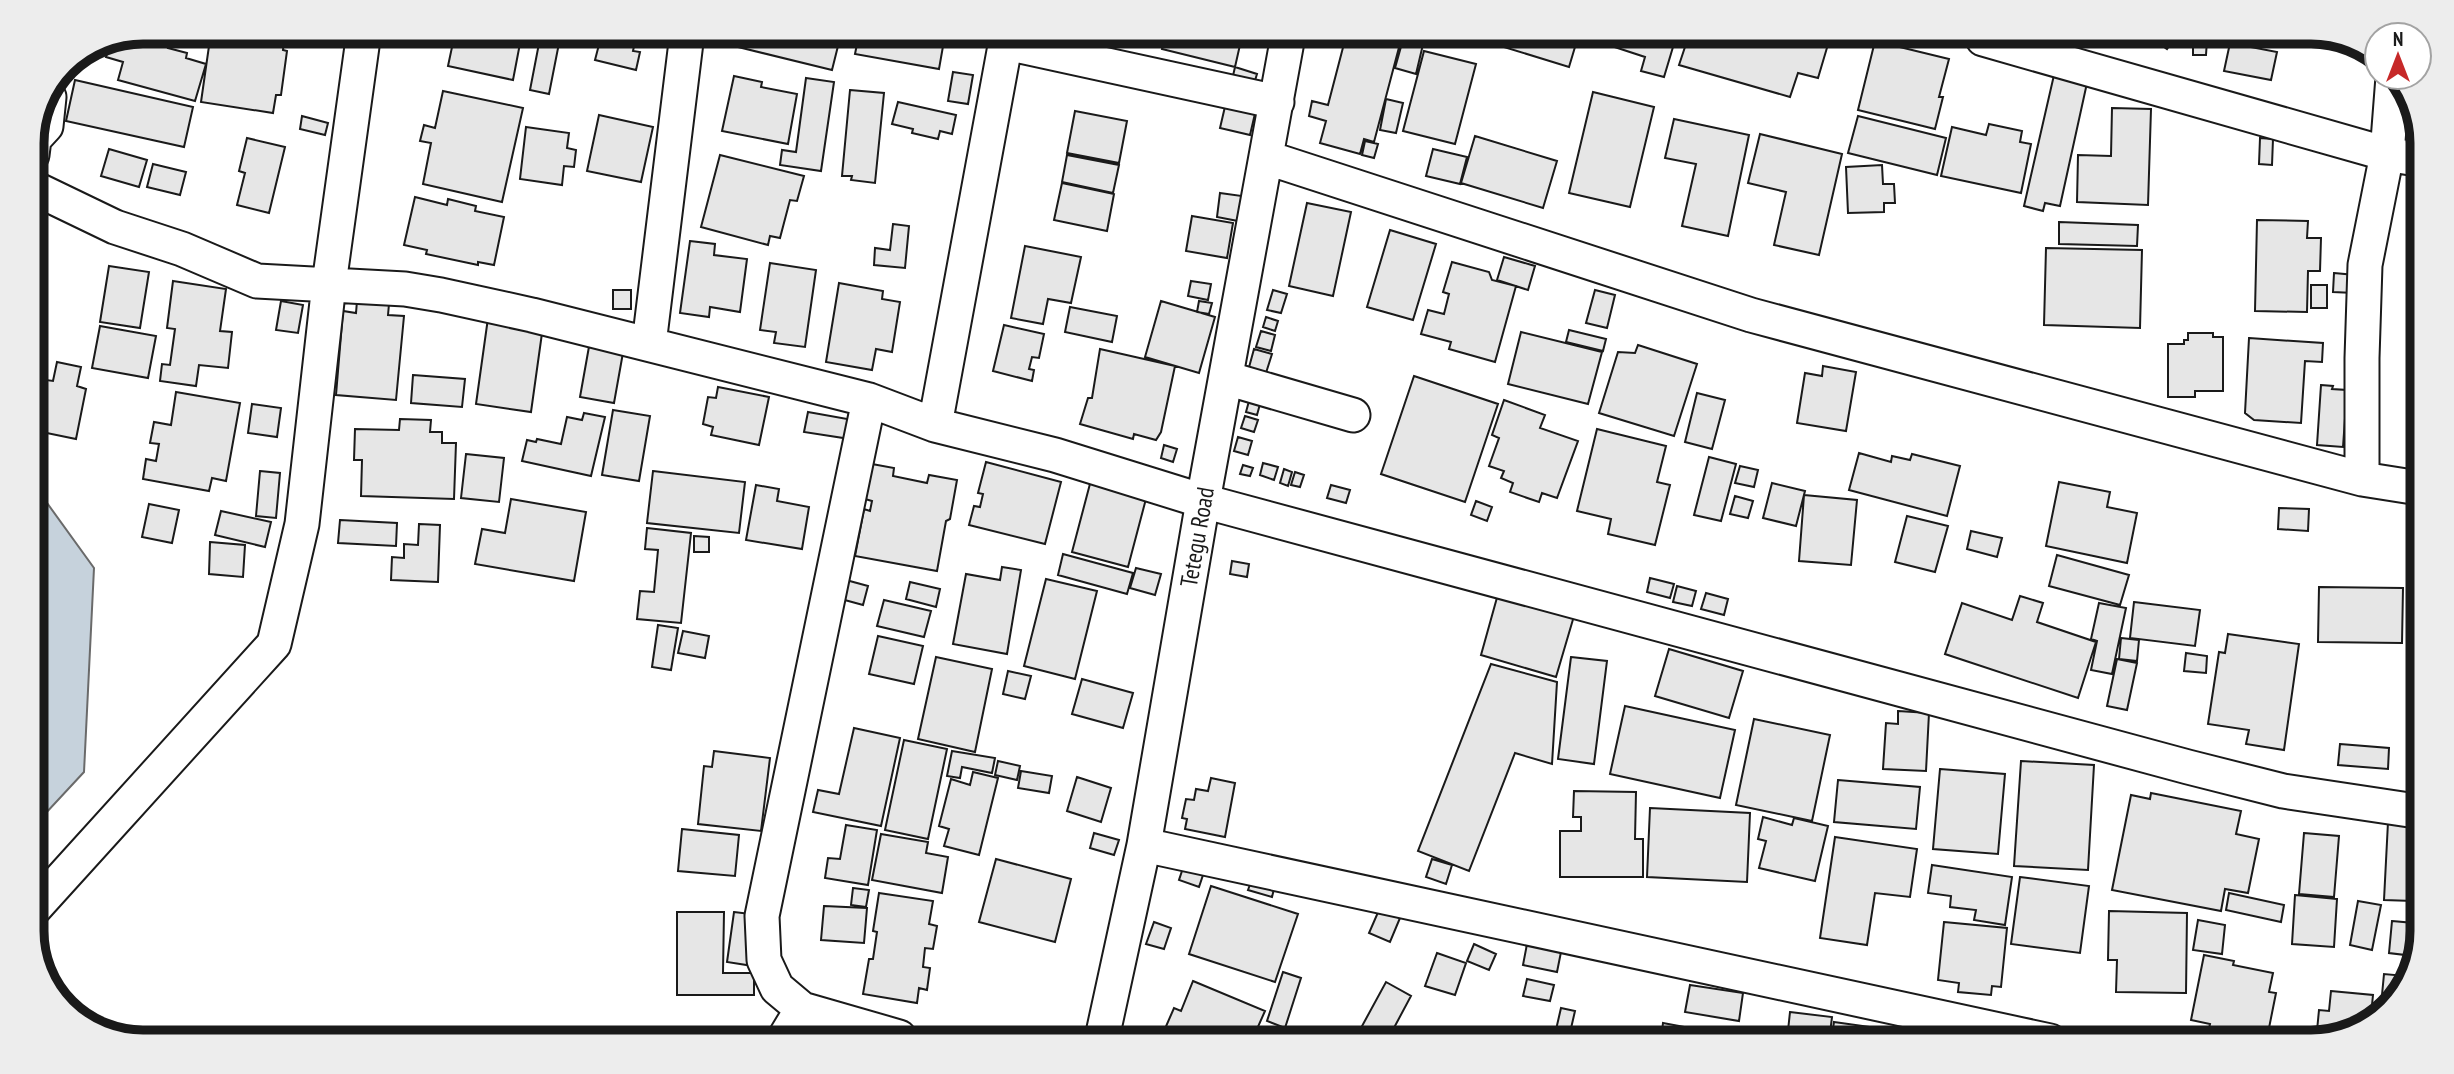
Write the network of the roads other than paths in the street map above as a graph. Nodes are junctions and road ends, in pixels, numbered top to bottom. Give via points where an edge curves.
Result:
1 (362, 44) edge
2 (686, 44) edge
3 (1005, 44) edge
4 (1028, 44) edge
5 (1287, 44) edge
6 (2001, 44) edge
7 (2392, 91) edge
8 (1277, 102) junction
9 (2387, 154) junction
10 (1268, 158) junction
11 (2410, 158) edge
12 (44, 193) edge
13 (329, 284) junction
14 (649, 344) junction
15 (1226, 378) junction
16 (869, 400) junction
17 (1353, 415) dead end
18 (935, 425) junction
19 (2362, 479) junction
20 (2410, 487) edge
21 (1203, 501) junction
22 (2410, 810) edge
23 (1144, 845) junction
24 (44, 898) edge
25 (793, 1023) edge
26 (846, 1030) edge
27 (1104, 1030) edge
28 (1999, 1030) edge

1 - 13 street
2 - 14 street
3 - 18 street
4 - 8 street
5 - 8 street, Tetegu Road
6 - 9 street
7 - 9 street
8 - 10 street, Tetegu Road
9 - 11 street
9 - 19 street via 2365,265
10 - 15 street, Tetegu Road
10 - 19 street via 1751,315
12 - 13 street via 115,227 257,281
13 - 14 street via 441,295
13 - 24 street via 302,524 274,644
14 - 16 street
15 - 17 street
15 - 21 street, Tetegu Road
16 - 18 street
16 - 25 street via 762,916 764,960
18 - 21 street via 1055,455
19 - 20 street
21 - 22 street via 2283,791
21 - 23 street, Tetegu Road
23 - 27 street, Tetegu Road
23 - 28 street
25 - 26 street

